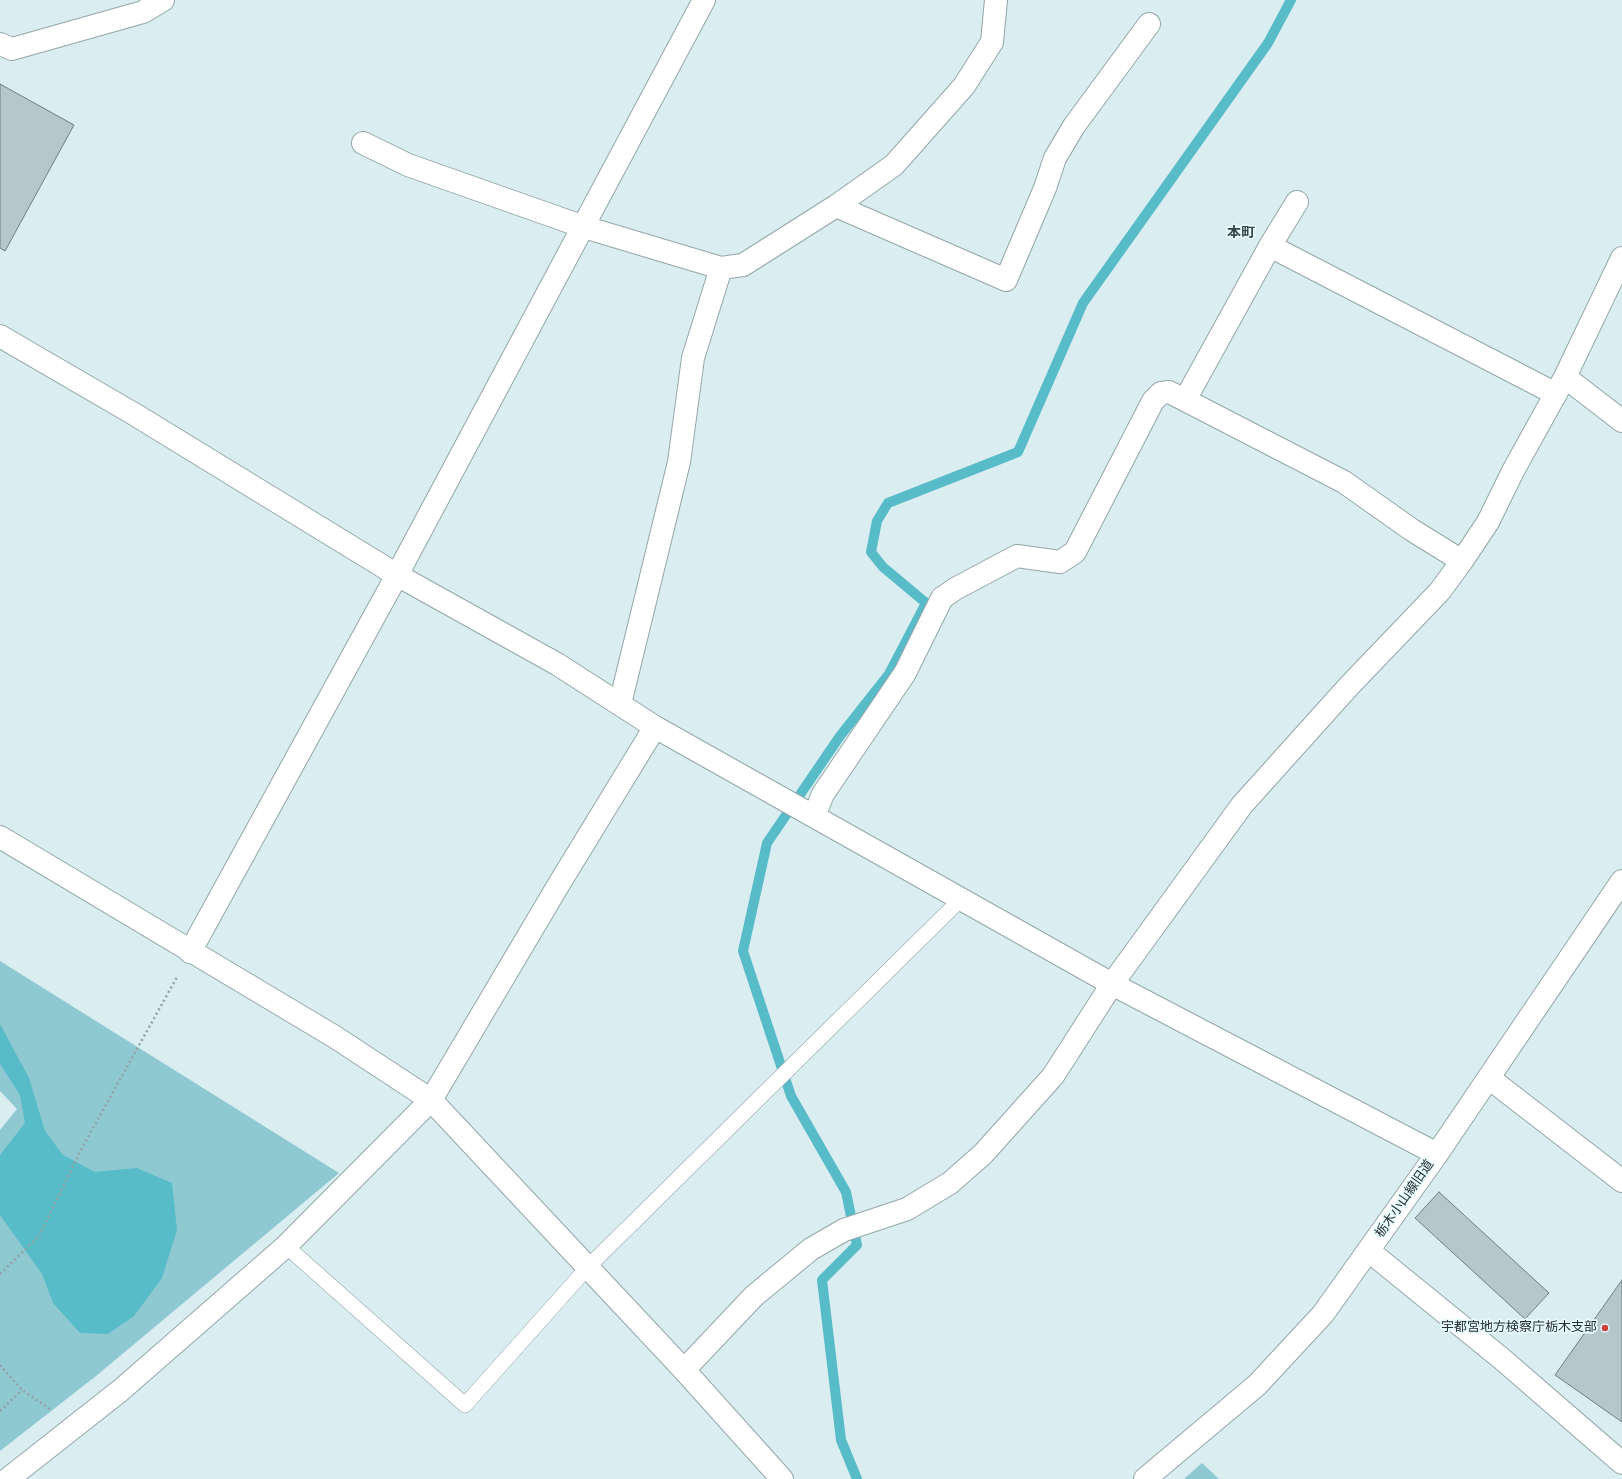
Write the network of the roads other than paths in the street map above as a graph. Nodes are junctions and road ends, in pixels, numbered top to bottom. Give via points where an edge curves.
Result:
1 (163, 0) edge
2 (704, 0) edge
3 (996, 0) edge
4 (1149, 24) dead end
5 (0, 44) edge
6 (362, 143) dead end
7 (1297, 202) dead end
8 (836, 206) junction
9 (584, 227) junction
10 (1270, 246) junction
11 (1622, 258) edge
12 (721, 268) junction
13 (0, 336) edge
14 (1560, 386) junction
15 (1185, 400) junction
16 (1622, 421) edge
17 (1462, 561) junction
18 (397, 575) junction
19 (620, 704) junction
20 (655, 727) junction
21 (810, 814) junction
22 (0, 837) edge
23 (1622, 882) edge
24 (961, 899) junction
25 (190, 952) junction
26 (1112, 984) junction
27 (1489, 1078) junction
28 (431, 1100) junction
29 (1437, 1154) junction
30 (1622, 1181) edge
31 (286, 1246) junction
32 (1369, 1251) junction
33 (588, 1267) junction
34 (684, 1370) junction
35 (1622, 1463) edge
36 (8, 1479) edge
37 (782, 1479) edge
38 (1145, 1479) edge

1 - 5 street via 143,12 12,49
2 - 9 street
3 - 8 street via 992,42 964,86 894,165
4 - 8 street via 1074,126 1055,158 1006,280
6 - 9 street via 408,165
7 - 10 street
8 - 12 street via 743,265
9 - 12 street
9 - 18 street
10 - 14 street
10 - 15 street
11 - 14 street
12 - 19 street via 693,358 679,462
13 - 18 street via 134,414
14 - 16 street
14 - 17 street via 1488,522
15 - 17 street via 1344,482 1412,530
15 - 21 street via 1169,392 1161,393 1153,401 1075,552 1060,562 1017,556 955,588 942,598 905,673
17 - 26 street via 1440,591 1349,686 1242,805
18 - 19 street via 557,664
18 - 25 street
19 - 20 street
20 - 21 street
20 - 28 street via 558,884
21 - 24 street
22 - 25 street
23 - 27 street, 栃木小山線旧道
24 - 26 street
24 - 33 lane
25 - 28 street via 335,1038
26 - 29 street
26 - 34 street via 1053,1076 983,1154 950,1183 907,1209 844,1230 811,1249 754,1296
27 - 29 street, 栃木小山線旧道
27 - 30 street
28 - 31 street
28 - 33 street
29 - 32 street, 栃木小山線旧道
31 - 33 lane via 465,1404
31 - 36 street via 121,1390
32 - 35 street via 1502,1359
32 - 38 street, 栃木小山線旧道 via 1323,1314 1257,1385
33 - 34 street
34 - 37 street

